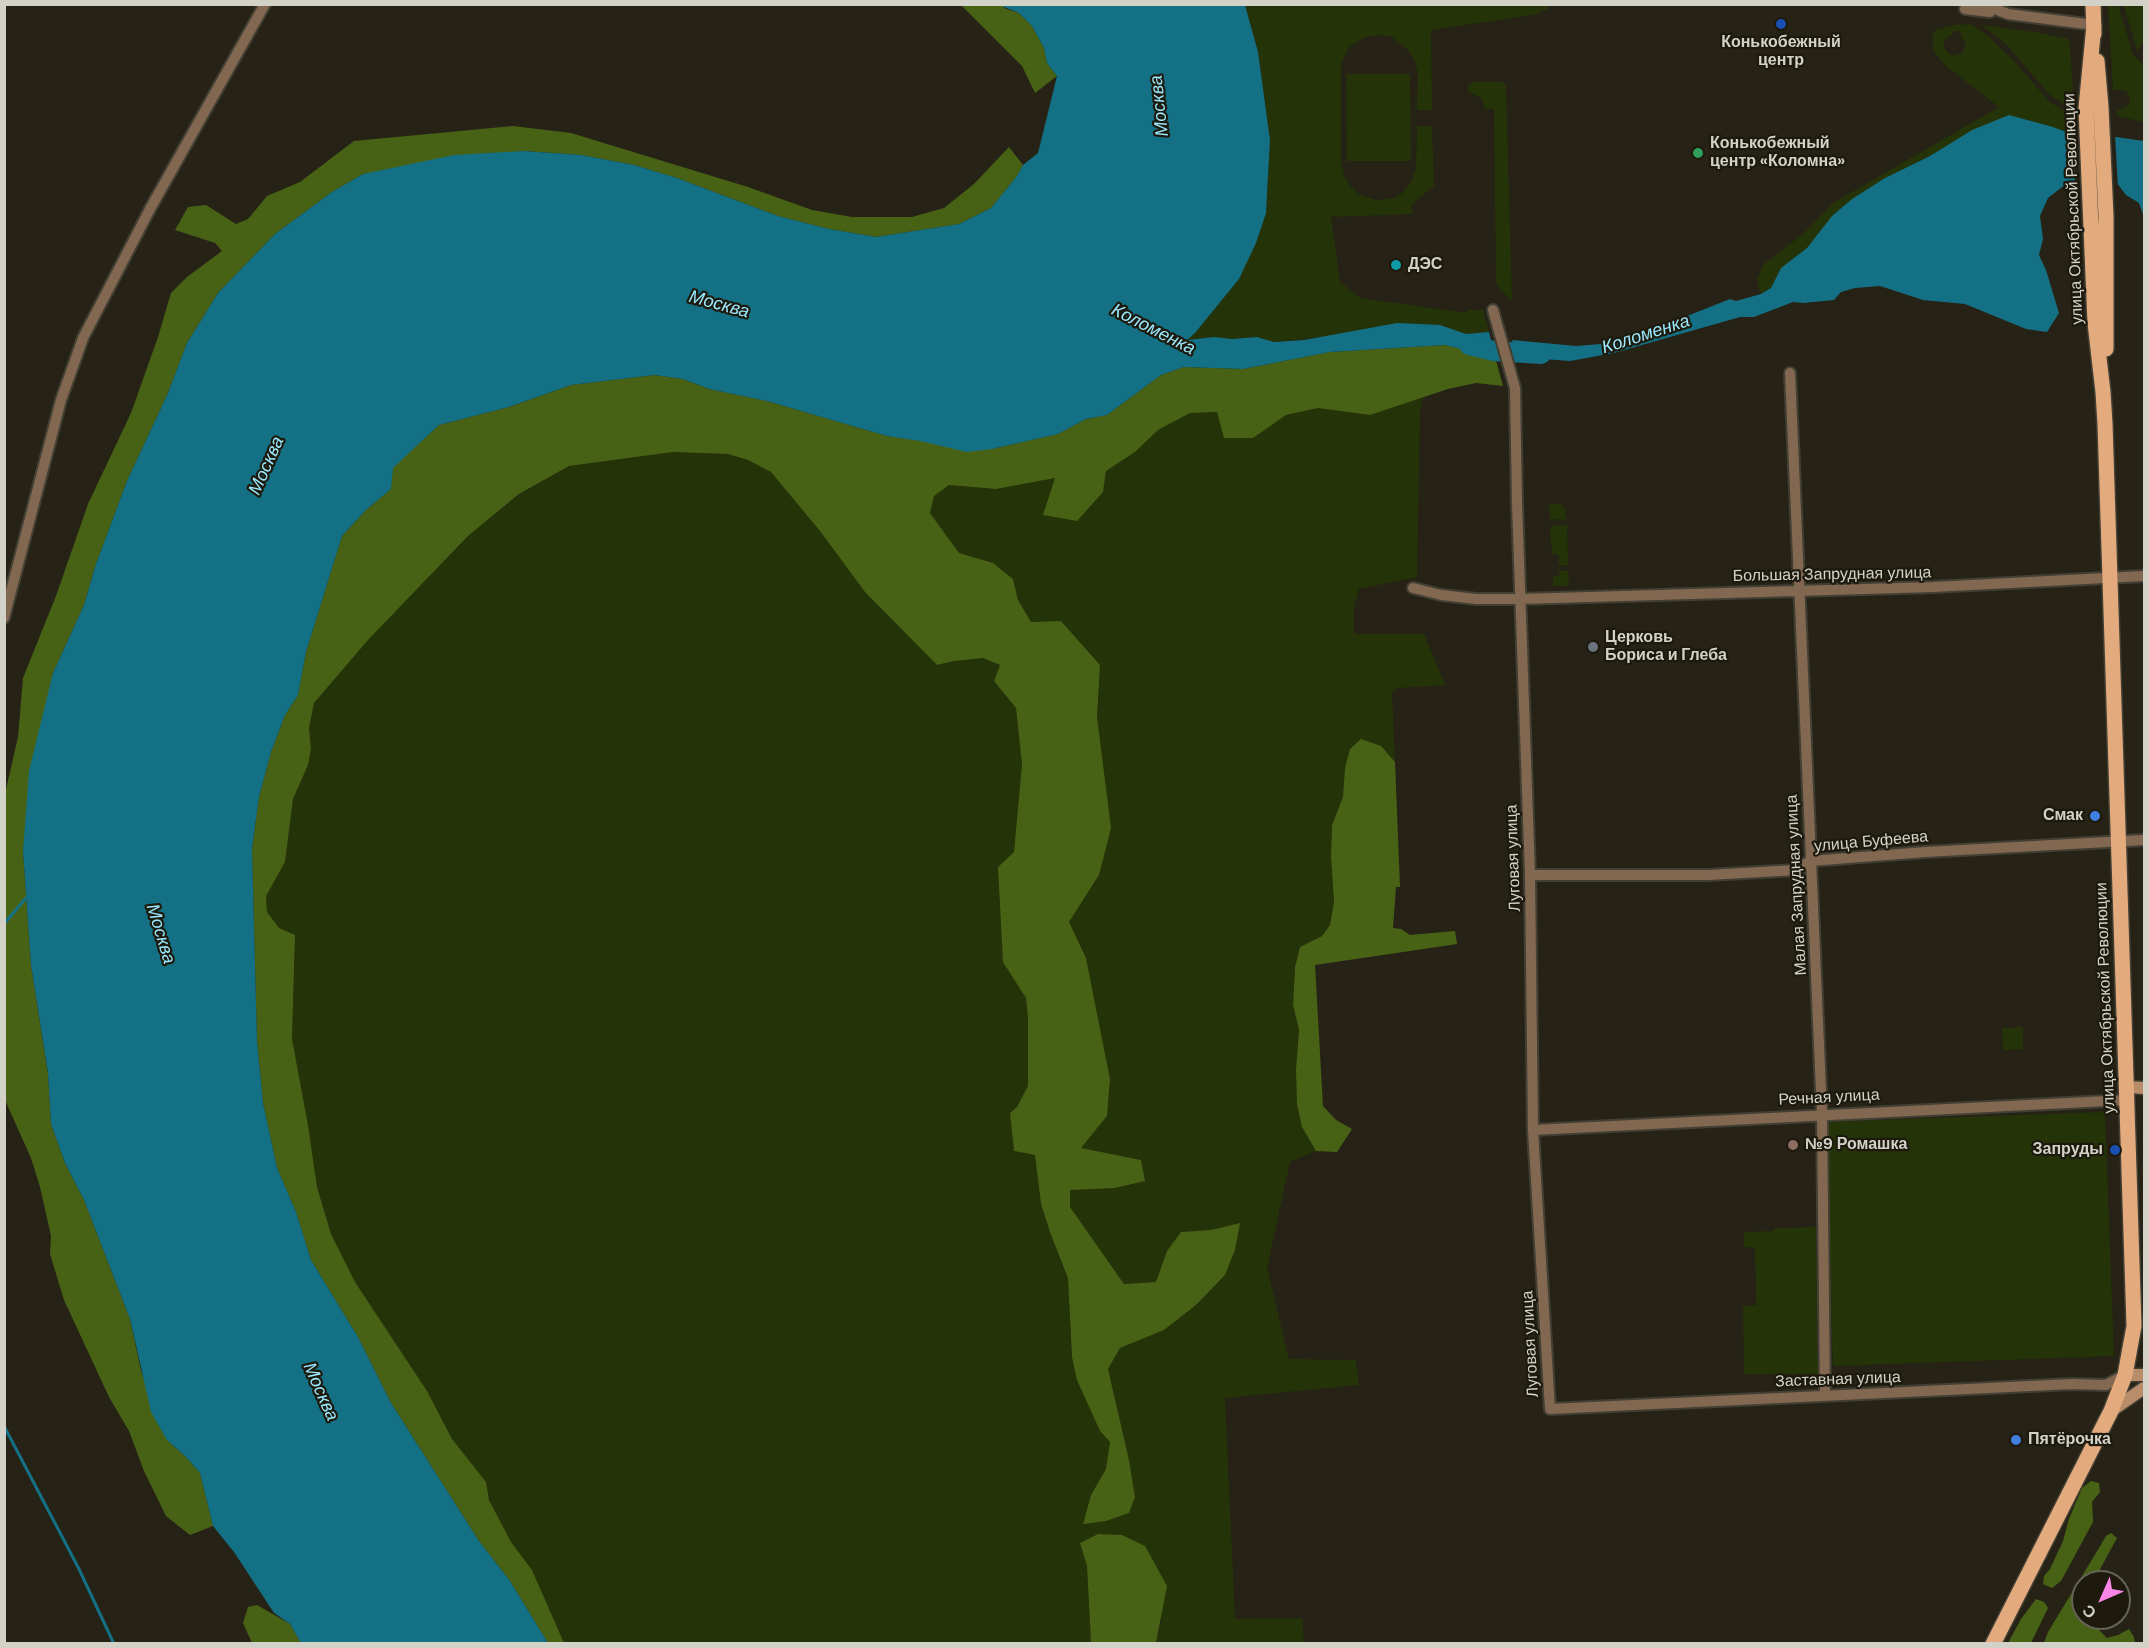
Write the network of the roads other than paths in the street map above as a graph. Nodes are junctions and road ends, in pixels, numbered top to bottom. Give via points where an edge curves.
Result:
1 (265, 4) edge
2 (1982, 4) edge
3 (2093, 4) edge
4 (1965, 9) dead end
5 (2008, 14) junction
6 (2094, 26) junction
7 (1493, 310) dead end
8 (1790, 373) dead end
9 (2145, 576) edge
10 (2109, 577) junction
11 (1413, 588) dead end
12 (1799, 590) junction
13 (1520, 599) junction
14 (4, 618) edge
15 (2145, 840) edge
16 (2118, 842) junction
17 (1810, 861) junction
18 (1530, 875) junction
19 (2145, 1088) edge
20 (2127, 1094) junction
21 (1822, 1114) junction
22 (1533, 1131) junction
23 (2134, 1309) junction
24 (2145, 1325) edge
25 (2125, 1375) junction
26 (2145, 1376) edge
27 (2145, 1388) edge
28 (1825, 1396) junction
29 (1550, 1409) joint
30 (2112, 1411) junction
31 (1993, 1644) edge

1 - 14 street via 83,338 61,400
2 - 5 street
3 - 6 main road, улица Октябрьской Революции
4 - 5 street
5 - 6 street
6 - 10 main road, улица Октябрьской Революции via 2093,107 2107,325 2103,392
7 - 13 street, Луговая улица via 1515,388
8 - 12 street, Малая Запрудная улица
9 - 10 street, Большая Запрудная улица
10 - 12 street, Большая Запрудная улица
10 - 16 main road, улица Октябрьской Революции
11 - 13 street, Большая Запрудная улица via 1476,599
12 - 13 street, Большая Запрудная улица
12 - 17 street, Малая Запрудная улица
13 - 18 street, Луговая улица
15 - 16 street, улица Буфеева
16 - 17 street, улица Буфеева
16 - 20 main road, улица Октябрьской Революции
17 - 18 street, улица Буфеева via 1796,870 1708,875
17 - 21 street, Малая Запрудная улица
18 - 22 street, Луговая улица
19 - 20 main road, Речная улица
20 - 21 street, Речная улица
20 - 23 main road, улица Октябрьской Революции
21 - 22 street, Речная улица
21 - 28 street, Малая Запрудная улица
22 - 29 street, Луговая улица
23 - 24 main road
23 - 25 main road, улица Октябрьской Революции via 2132,1346
25 - 26 main road
25 - 28 street, Заставная улица via 2106,1385
25 - 30 main road, улица Октябрьской Революции
27 - 30 main road
28 - 29 street, Заставная улица
30 - 31 main road, улица Октябрьской Революции

